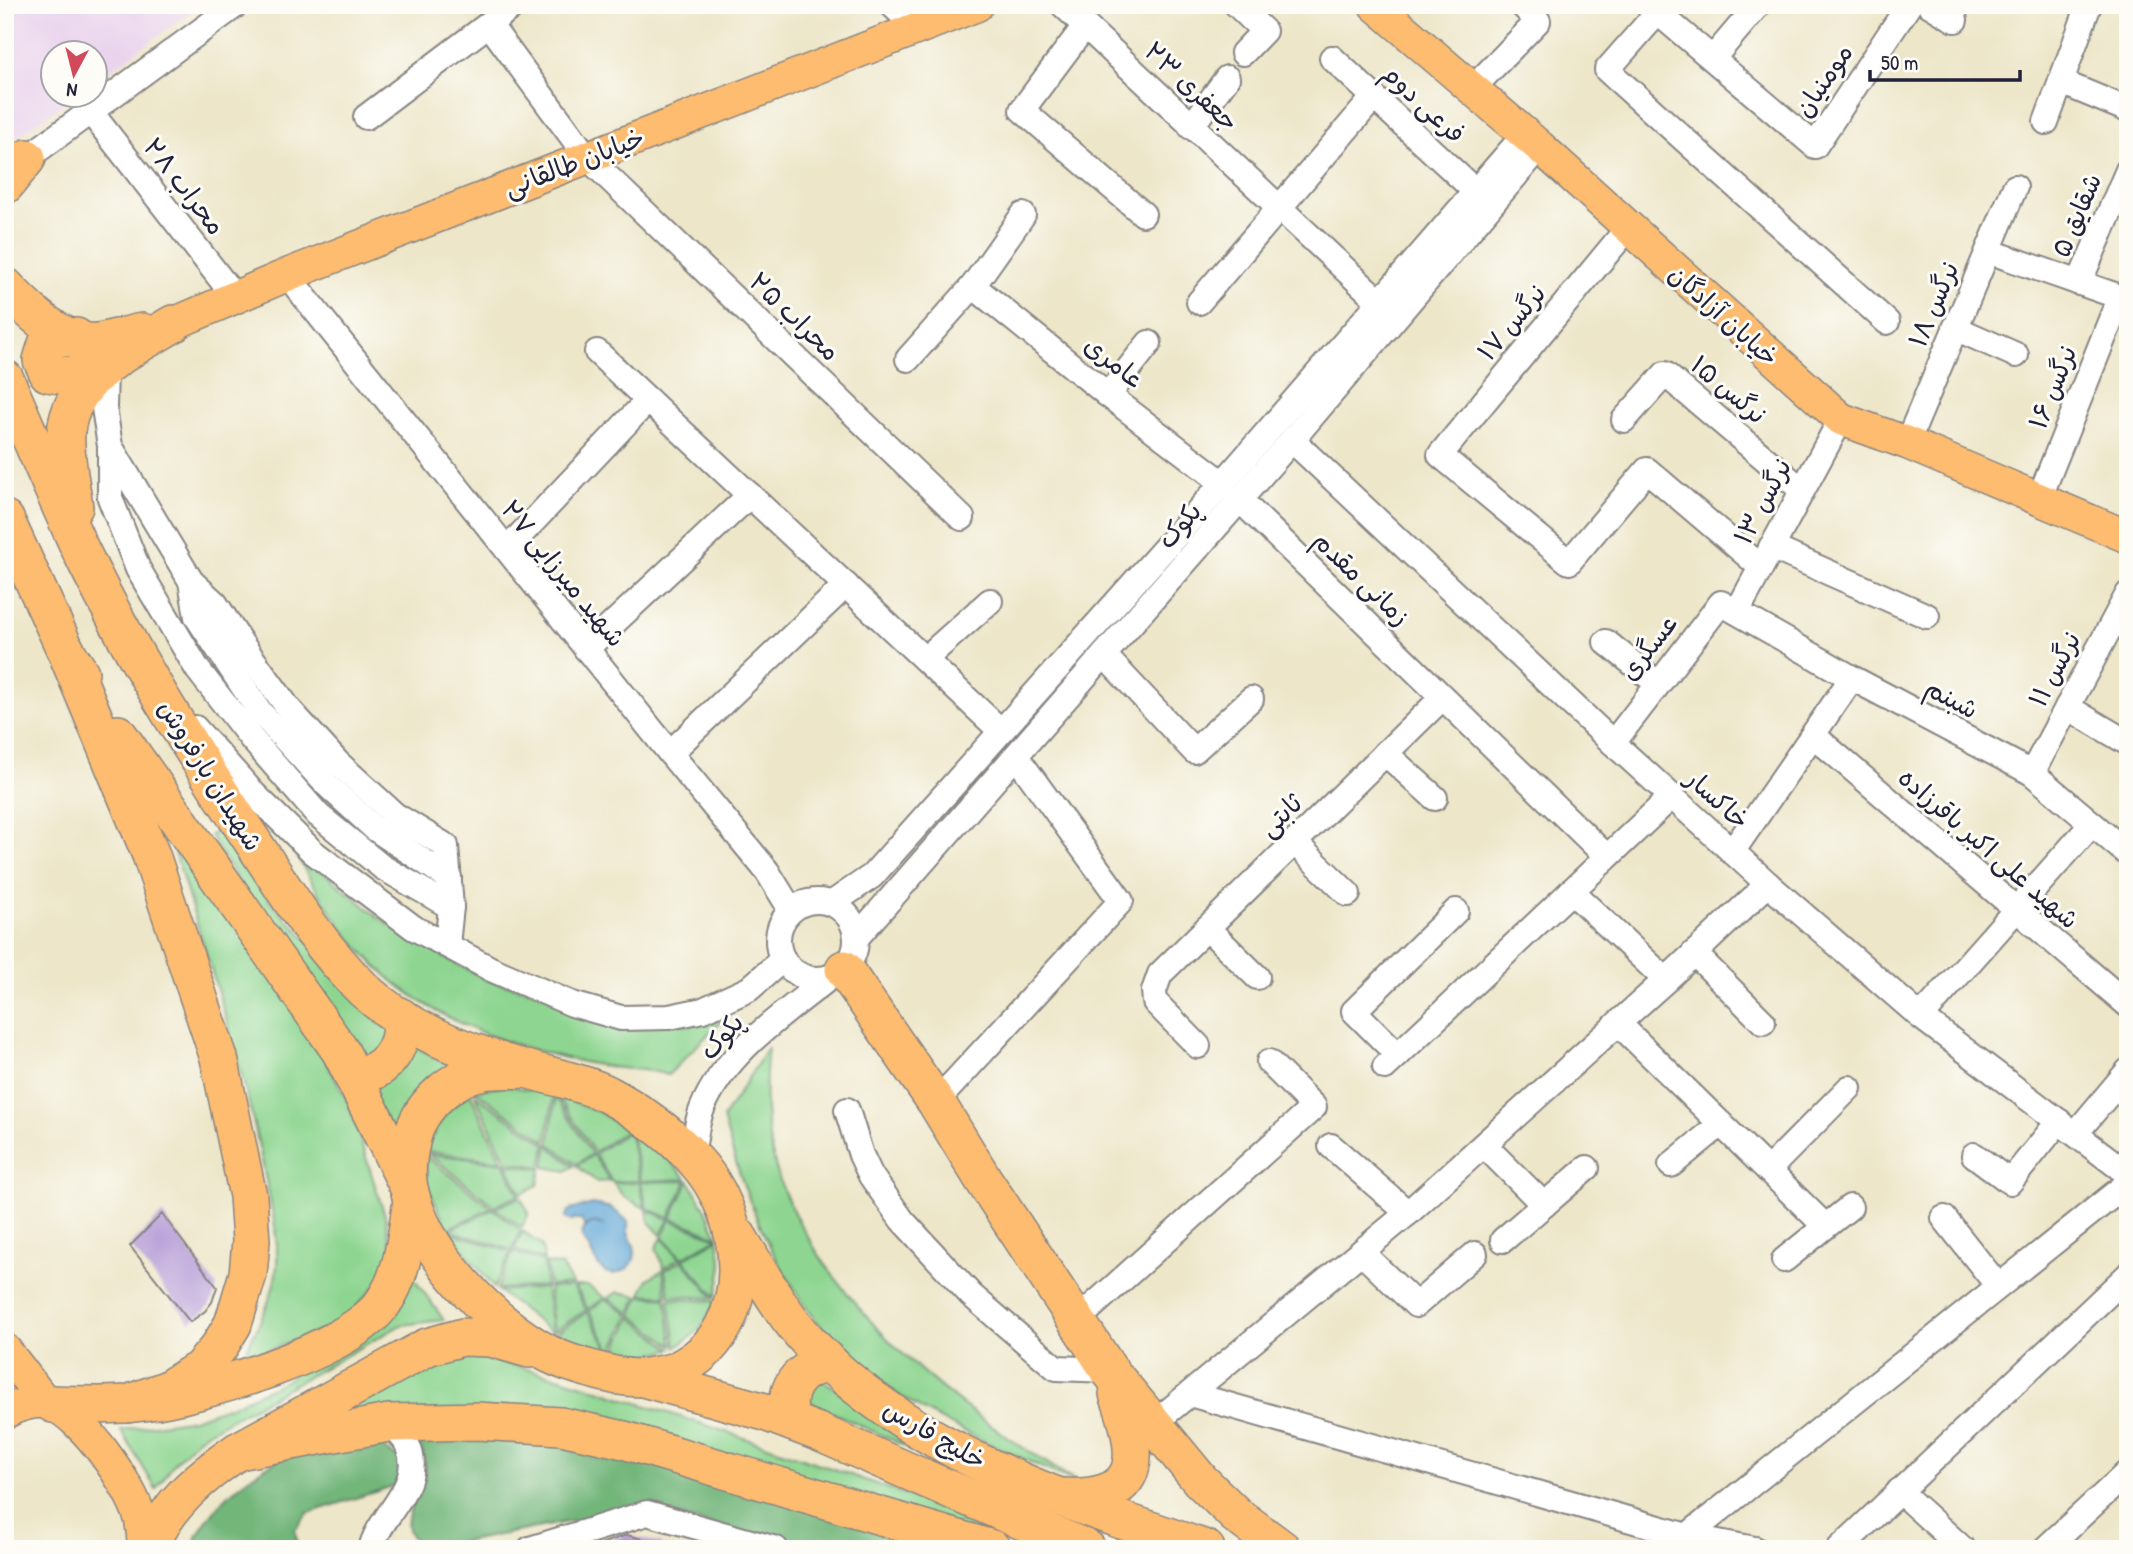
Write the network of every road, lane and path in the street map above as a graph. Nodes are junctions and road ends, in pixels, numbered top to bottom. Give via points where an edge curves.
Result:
1 (236, 5) edge
2 (514, 5) edge
3 (892, 5) edge
4 (977, 5) edge
5 (1063, 5) edge
6 (1237, 5) edge
7 (1375, 5) edge
8 (1522, 5) edge
9 (1758, 5) edge
10 (1909, 5) edge
11 (1930, 5) edge
12 (2089, 5) edge
13 (1653, 9) edge
14 (1955, 20) dead end
15 (489, 24) junction
16 (1085, 26) junction
17 (917, 28) junction
18 (1243, 53) dead end
19 (1332, 58) dead end
20 (1713, 58) junction
21 (1227, 78) dead end
22 (2061, 82) junction
23 (1472, 89) junction
24 (1374, 97) junction
25 (2128, 110) edge
26 (90, 111) junction
27 (366, 117) dead end
28 (2046, 122) dead end
29 (1191, 127) junction
30 (1532, 141) junction
31 (587, 157) junction
32 (13, 169) edge
33 (2128, 170) edge
34 (2015, 187) dead end
35 (1475, 191) junction
36 (2120, 207) edge
37 (1279, 210) junction
38 (1143, 214) dead end
39 (1023, 215) dead end
40 (1628, 228) junction
41 (1988, 251) junction
42 (287, 275) junction
43 (2079, 283) junction
44 (5, 286) edge
45 (973, 286) junction
46 (233, 296) junction
47 (1199, 302) dead end
48 (1380, 302) junction
49 (1887, 321) dead end
50 (173, 324) junction
51 (1955, 328) junction
52 (76, 337) junction
53 (1149, 343) dead end
54 (597, 352) dead end
55 (2016, 355) dead end
56 (908, 359) dead end
57 (106, 365) junction
58 (5, 379) edge
59 (1108, 395) junction
60 (648, 400) junction
61 (1841, 419) junction
62 (1624, 420) dead end
63 (1293, 440) junction
64 (1907, 443) junction
65 (110, 446) junction
66 (1802, 490) junction
67 (1231, 492) junction
68 (750, 495) junction
69 (2039, 499) junction
70 (962, 518) dead end
71 (5, 519) edge
72 (2128, 537) edge
73 (1169, 543) junction
74 (507, 549) junction
75 (81, 550) junction
76 (1766, 557) junction
77 (1189, 558) junction
78 (5, 559) edge
79 (191, 582) junction
80 (846, 585) junction
81 (2128, 593) edge
82 (990, 601) dead end
83 (1737, 612) junction
84 (1927, 616) dead end
85 (1606, 642) dead end
86 (586, 649) junction
87 (66, 651) junction
88 (1104, 655) junction
89 (925, 659) junction
90 (149, 678) junction
91 (1852, 678) junction
92 (1657, 683) junction
93 (1442, 698) junction
94 (1251, 699) dead end
95 (2067, 707) junction
96 (250, 718) junction
97 (1001, 731) junction
98 (1812, 735) junction
99 (1613, 743) junction
100 (2128, 743) edge
101 (1385, 753) junction
102 (670, 754) junction
103 (1016, 756) junction
104 (2032, 773) junction
105 (1671, 797) junction
106 (1435, 798) dead end
107 (2092, 824) junction
108 (1294, 842) junction
109 (1732, 852) junction
110 (2128, 854) edge
111 (1607, 857) junction
112 (449, 878) junction
113 (1768, 884) junction
114 (1571, 891) junction
115 (1348, 894) dead end
116 (831, 904) junction
117 (451, 907) junction
118 (791, 910) junction
119 (1456, 911) dead end
120 (2017, 911) junction
121 (1207, 928) junction
122 (447, 946) junction
123 (1694, 953) junction
124 (783, 959) junction
125 (843, 962) junction
126 (1257, 977) dead end
127 (1666, 980) junction
128 (2128, 1005) edge
129 (401, 1017) junction
130 (1921, 1017) junction
131 (1763, 1022) dead end
132 (1618, 1023) junction
133 (1198, 1046) dead end
134 (1269, 1062) dead end
135 (526, 1069) junction
136 (2128, 1071) edge
137 (353, 1077) junction
138 (1849, 1088) dead end
139 (936, 1102) junction
140 (847, 1110) dead end
141 (1721, 1124) junction
142 (2068, 1127) junction
143 (1483, 1145) junction
144 (1331, 1146) dead end
145 (1974, 1155) dead end
146 (692, 1156) junction
147 (1671, 1165) dead end
148 (1587, 1168) dead end
149 (1768, 1170) junction
150 (2128, 1174) edge
151 (2128, 1183) edge
152 (410, 1193) junction
153 (1544, 1205) junction
154 (1850, 1207) dead end
155 (1408, 1213) junction
156 (1944, 1218) dead end
157 (1825, 1226) junction
158 (733, 1228) junction
159 (1503, 1240) dead end
160 (1362, 1253) junction
161 (1475, 1254) dead end
162 (1783, 1260) dead end
163 (2128, 1275) edge
164 (1998, 1286) junction
165 (1076, 1321) junction
166 (5, 1350) edge
167 (551, 1355) junction
168 (831, 1364) junction
169 (1109, 1370) junction
170 (642, 1378) junction
171 (1190, 1394) junction
172 (49, 1404) junction
173 (127, 1404) junction
174 (5, 1413) edge
175 (792, 1422) junction
176 (389, 1423) junction
177 (1153, 1424) junction
178 (238, 1451) junction
179 (2128, 1472) edge
180 (1899, 1491) junction
181 (1060, 1497) junction
182 (1688, 1542) edge
183 (146, 1549) edge
184 (371, 1549) edge
185 (530, 1549) edge
186 (776, 1549) edge
187 (992, 1549) edge
188 (1087, 1549) edge
189 (1206, 1549) edge
190 (1282, 1549) edge
191 (1755, 1549) edge
192 (1839, 1549) edge
193 (1963, 1549) edge
194 (2045, 1549) edge

1 - 26 street
2 - 15 street
3 - 17 street
4 - 17 main road, خیابان طالقانی
5 - 16 street, جعفری ۲۳
6 - 18 street via 1265,30
7 - 23 main road, خیابان آزادگان
8 - 23 street via 1538,21
9 - 20 street
10 - 20 street, مومنیان via 1815,146
11 - 14 street
12 - 22 street
13 - 20 street
13 - 49 street via 1607,70
15 - 27 street
15 - 31 street, محراب ۲۵
16 - 29 street, جعفری ۲۳
16 - 38 street via 1022,110
17 - 31 main road, خیابان طالقانی
19 - 24 street, فرعی دوم
21 - 29 street
22 - 25 street
22 - 28 street
23 - 30 main road, خیابان آزادگان
24 - 35 street, فرعی دوم
24 - 37 street
26 - 32 street
26 - 46 street, محراب ۲۸
29 - 37 street, جعفری ۲۳
30 - 35 street, پکوک
30 - 40 main road, خیابان آزادگان
30 - 63 street, پکوک
31 - 42 main road, خیابان طالقانی
31 - 70 street, محراب ۲۵
33 - 36 street, شقایق ۵
34 - 41 street, نرگس ۱۸
35 - 48 street, پکوک
36 - 43 street, شقایق ۵
37 - 47 street
37 - 48 street, جعفری ۲۳
39 - 45 street
40 - 61 main road, خیابان آزادگان
40 - 76 street, نرگس ۱۷ via 1440,455 1569,562 1647,470
41 - 43 street
41 - 51 street, نرگس ۱۸
42 - 46 main road, خیابان طالقانی
42 - 74 street, شهید میرزایی ۲۷
43 - 69 street, نرگس ۱۶ via 2120,297
44 - 52 highway via 45,325
45 - 56 street
45 - 59 street, عامری
46 - 50 main road, خیابان طالقانی
48 - 67 street, پکوک
50 - 52 highway via 95,342
50 - 57 highway
51 - 55 street
51 - 64 street, نرگس ۱۸
52 - 57 highway via 47,344 43,352 48,373 73,376
53 - 59 street
54 - 60 street
57 - 65 street via 104,408
57 - 75 highway via 77,401 66,430
58 - 75 highway, شهیدان بارفروش
59 - 67 street, عامری
60 - 68 street
60 - 74 street
61 - 64 main road, خیابان آزادگان
61 - 66 street, نرگس ۱۳
62 - 66 street, نرگس ۱۵ via 1665,374
63 - 67 street, پکوک
63 - 99 street, خاکسار
64 - 69 main road, خیابان آزادگان
65 - 79 street
65 - 96 street via 110,498 138,569 198,670
66 - 76 street, نرگس ۱۳
67 - 73 street, پکوک
67 - 77 street, پکوک
67 - 93 street, زمانی مقدم
68 - 80 street
68 - 86 street
69 - 72 main road, خیابان آزادگان
71 - 87 highway, شهیدان بارفروش
73 - 77 street
73 - 97 street, پکوک
74 - 86 street, شهید میرزایی ۲۷
75 - 90 highway, شهیدان بارفروش
76 - 83 street, نرگس ۱۳
76 - 84 street
77 - 88 street, پکوک
78 - 87 main road
79 - 96 street via 197,617
79 - 112 street via 215,603 289,709 337,762 395,815 446,846
80 - 89 street
80 - 102 street
81 - 95 street, نرگس ۱۱
82 - 89 street
83 - 91 street, شبنم
83 - 92 street, عسگری via 1721,603
85 - 92 street
86 - 102 street, شهید میرزایی ۲۷
87 - 137 highway, شهیدان بارفروش via 130,754 317,1015
87 - 173 highway via 150,855 207,1020 248,1196 248,1274 233,1324 200,1369 168,1389
88 - 94 street via 1194,751
88 - 103 street, پکوک
89 - 97 street
90 - 122 street via 313,852 414,928
90 - 129 highway, شهیدان بارفروش via 247,834 329,950 365,990
91 - 98 street
91 - 104 street, شبنم
92 - 99 street, عسگری
93 - 101 street, ثابتی
93 - 111 street, زمانی مقدم
95 - 100 street
95 - 104 street, نرگس ۱۱
96 - 112 street via 374,828
96 - 117 street via 318,815 382,867
97 - 116 street, پکوک via 872,876
98 - 109 street
98 - 120 street, شهید علی اکبر باقرزاده
99 - 105 street, خاکسار
101 - 106 street
101 - 108 street, ثابتی
102 - 118 street, شهید میرزایی ۲۷ via 767,871
103 - 125 street, پکوک
103 - 139 street via 1121,901
104 - 107 street, شبنم
105 - 109 street, خاکسار
105 - 111 street
107 - 110 street, شبنم
107 - 120 street
108 - 115 street
108 - 121 street, ثابتی
109 - 113 street, خاکسار
111 - 114 street
112 - 117 street
113 - 123 street
113 - 130 street, خاکسار
114 - 119 street via 1391,1061 1354,1011
114 - 127 street
116 - 118 street via 806,902
116 - 125 street via 852,920
117 - 122 street
118 - 124 street via 779,934
120 - 128 street, شهید علی اکبر باقرزاده
120 - 130 street
121 - 126 street
121 - 133 street, ثابتی via 1160,974 1154,991 1155,1002
122 - 124 street via 572,1004 621,1018 669,1017 703,1010 749,989
123 - 127 street
123 - 131 street
124 - 125 street via 795,972 811,979
125 - 139 highway
125 - 146 street, پکوک via 728,1066 702,1109
127 - 132 street
129 - 135 highway, شهیدان بارفروش via 472,1053
129 - 137 highway via 400,1041 388,1061
130 - 142 street, خاکسار
132 - 141 street
132 - 143 street
134 - 165 street via 1314,1107
135 - 146 highway, شهیدان بارفروش via 605,1093 638,1112
135 - 152 highway via 482,1072 455,1082 427,1107 409,1148
136 - 142 street
137 - 152 highway, شهیدان بارفروش
138 - 149 street
139 - 165 highway
140 - 169 street via 871,1176 902,1220 971,1295 1056,1368
141 - 147 street
141 - 149 street
142 - 145 street via 2010,1182
142 - 150 street, خاکسار
143 - 153 street
143 - 155 street
144 - 155 street
146 - 158 highway, شهیدان بارفروش via 725,1205
148 - 153 street
149 - 157 street
151 - 164 street
152 - 167 highway, شهیدان بارفروش via 430,1238 470,1293 513,1331
152 - 173 highway via 399,1275 382,1304 357,1326 298,1357 199,1392
153 - 159 street
154 - 157 street
155 - 160 street
156 - 164 street
157 - 162 street
158 - 168 highway, خلیج فارس via 800,1332
158 - 170 highway via 738,1264 734,1295 719,1336 700,1356 675,1371
160 - 161 street via 1416,1305
160 - 171 street
163 - 180 street
164 - 182 street
165 - 169 highway
166 - 172 main road
167 - 170 highway via 609,1374
167 - 178 highway via 491,1338 463,1337 427,1347
168 - 175 highway via 810,1368 794,1382 787,1401
168 - 181 highway, خلیج فارس via 911,1425
169 - 177 highway
169 - 181 highway via 1130,1425 1131,1467 1120,1484 1106,1493
170 - 175 highway, خلیج فارس
171 - 177 street
171 - 182 street
172 - 173 highway
172 - 174 main road via 17,1406
172 - 183 main road via 83,1429 126,1487 140,1517
175 - 188 highway, خلیج فارس
176 - 178 highway
176 - 184 street via 407,1444 409,1479
176 - 187 highway via 478,1420 561,1426 624,1440
177 - 190 highway via 1236,1515
178 - 183 highway via 177,1500
179 - 194 street
180 - 192 street
180 - 193 street
181 - 189 highway, خلیج فارس
182 - 191 street
185 - 186 street via 647,1513

